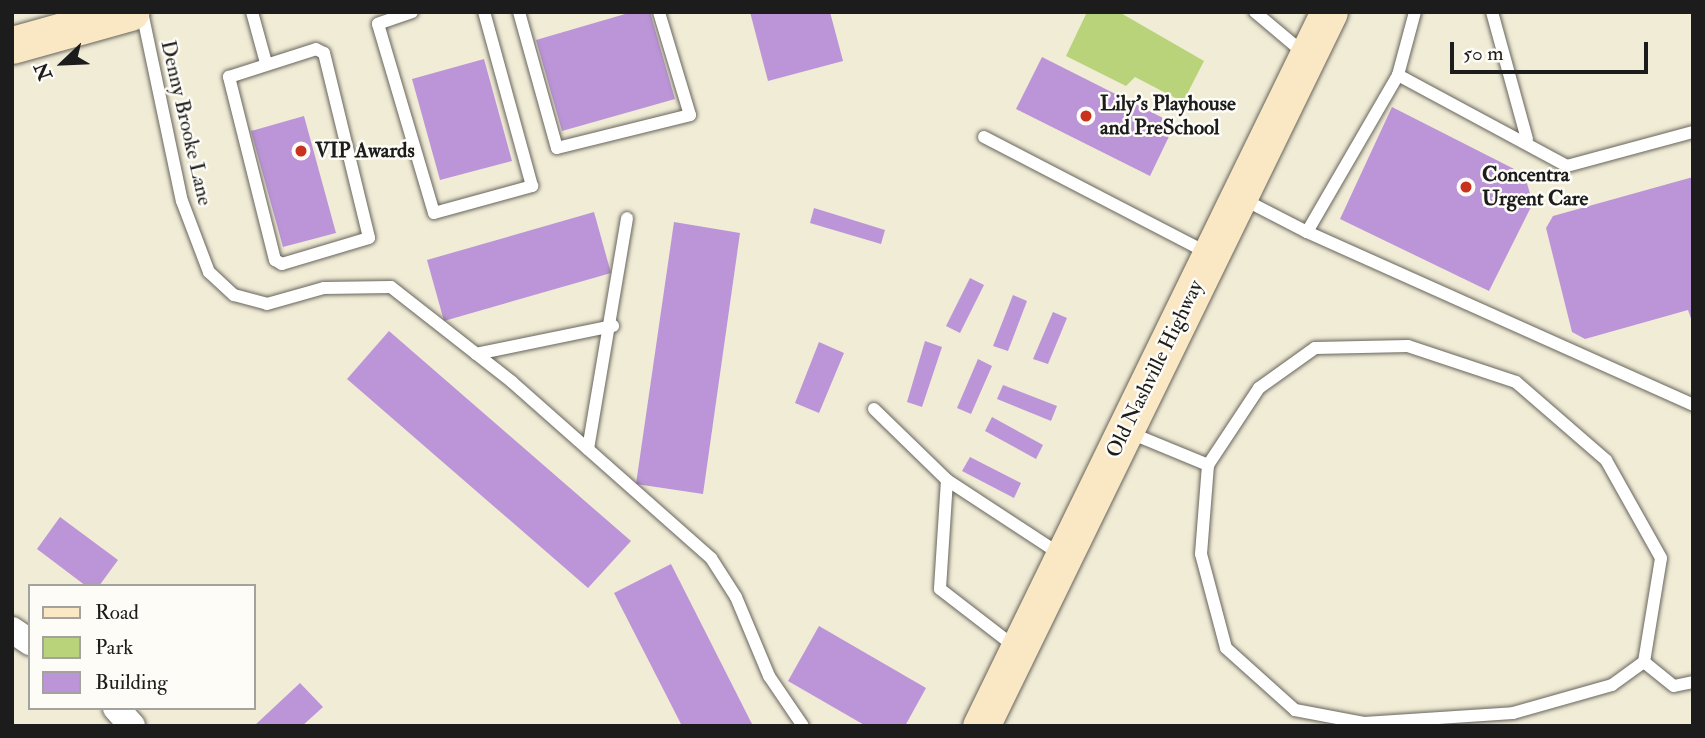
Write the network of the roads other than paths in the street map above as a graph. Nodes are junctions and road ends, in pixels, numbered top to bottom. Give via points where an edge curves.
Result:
1 (130, 12) edge
2 (142, 12) edge
3 (252, 12) edge
4 (412, 12) edge
5 (484, 12) edge
6 (519, 12) edge
7 (659, 12) edge
8 (1255, 12) edge
9 (1329, 12) edge
10 (1415, 12) edge
11 (1492, 12) edge
12 (79, 19) edge
13 (12, 46) edge
14 (1308, 56) junction
15 (265, 63) junction
16 (1398, 75) junction
17 (1693, 132) edge
18 (984, 137) dead end
19 (1527, 139) junction
20 (1239, 197) junction
21 (627, 218) dead end
22 (1307, 232) junction
23 (1211, 255) junction
24 (613, 327) junction
25 (476, 354) junction
26 (1693, 405) edge
27 (874, 409) dead end
28 (1125, 431) junction
29 (588, 449) junction
30 (1208, 466) junction
31 (947, 480) junction
32 (1063, 556) junction
33 (12, 630) edge
34 (28, 641) edge
35 (1018, 649) junction
36 (1644, 662) junction
37 (1693, 682) edge
38 (118, 710) edge
39 (132, 726) edge
40 (803, 726) edge
41 (981, 726) edge

1 - 12 main road
2 - 25 lane, Denny Brooke Lane via 182,201 209,272 234,295 267,304 324,288 391,287
3 - 15 lane
4 - 5 lane via 378,24 434,213 532,186
6 - 7 lane via 557,148 690,115
8 - 14 lane
9 - 14 main road, Old Nashville Highway
10 - 16 lane
11 - 19 lane
12 - 13 main road
14 - 20 main road, Old Nashville Highway
15 - 15 lane via 316,49 324,53 370,234 366,242 282,264 275,260 229,77
16 - 19 lane
16 - 22 lane
17 - 19 lane via 1567,166
18 - 23 lane
20 - 22 lane
20 - 23 main road, Old Nashville Highway
21 - 24 lane
22 - 26 lane
23 - 28 main road, Old Nashville Highway
24 - 25 lane
24 - 29 lane
25 - 29 lane, Denny Brooke Lane
27 - 31 lane
28 - 30 lane
28 - 32 main road, Old Nashville Highway
29 - 40 lane, Denny Brooke Lane via 711,558 736,597 769,676
30 - 36 lane via 1201,554 1226,648 1295,710 1364,723 1513,713 1612,685
30 - 36 lane via 1259,388 1315,348 1408,346 1516,382 1606,460 1661,558
31 - 32 lane
31 - 35 lane via 940,589
32 - 35 main road, Old Nashville Highway
33 - 34 street
35 - 41 main road, Old Nashville Highway
36 - 37 lane via 1674,686
38 - 39 street

